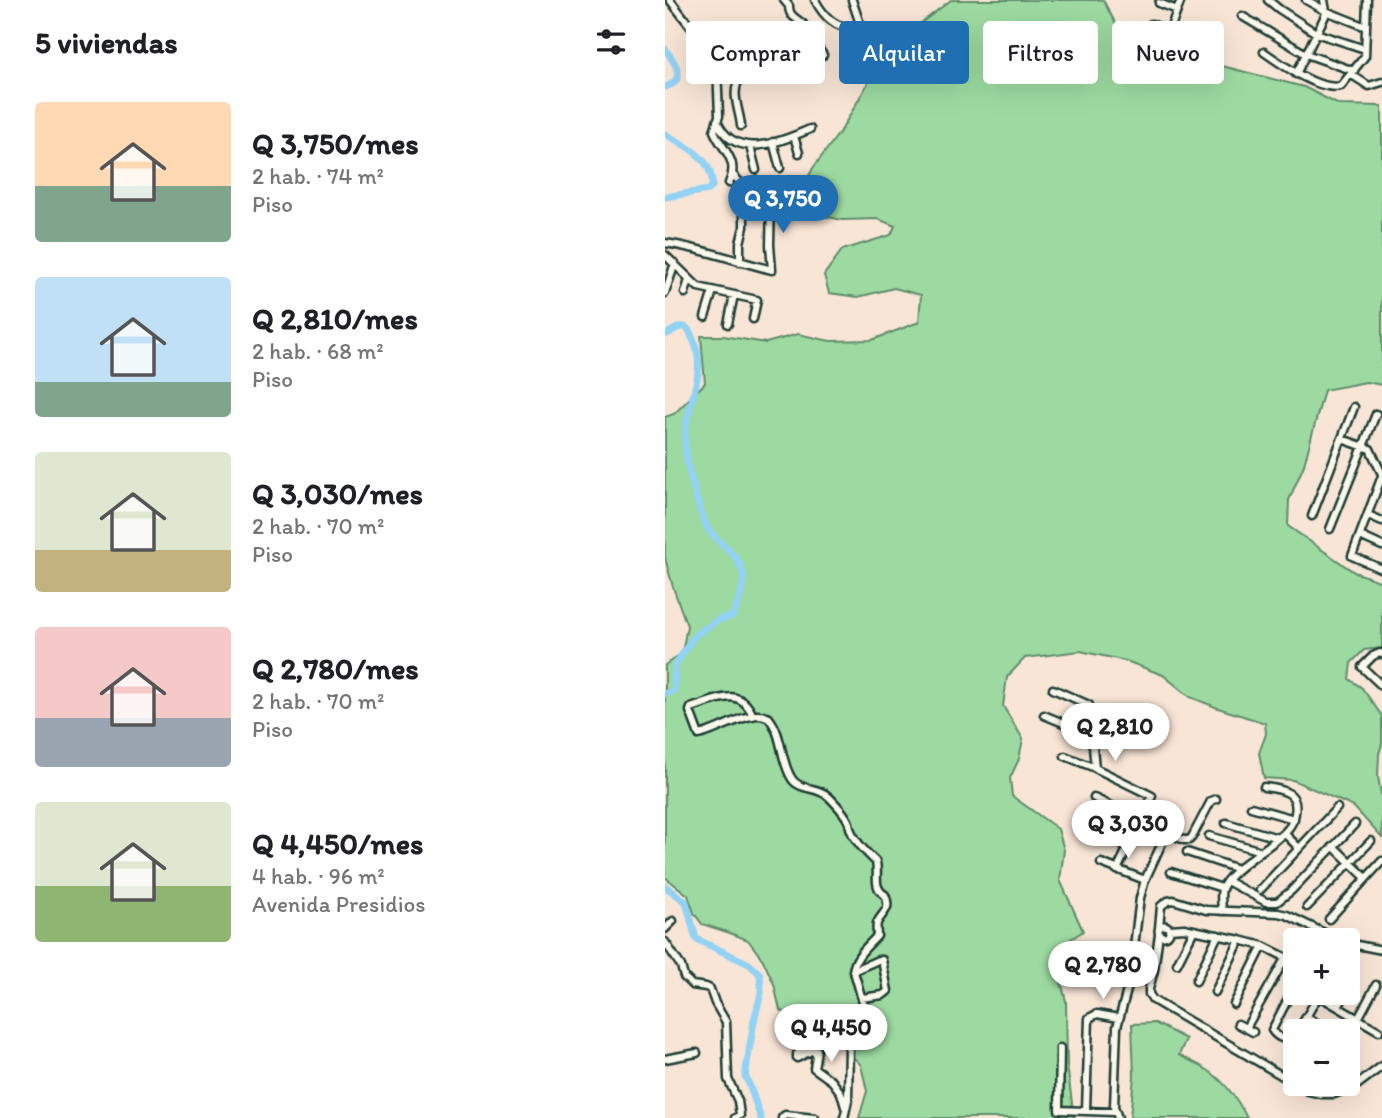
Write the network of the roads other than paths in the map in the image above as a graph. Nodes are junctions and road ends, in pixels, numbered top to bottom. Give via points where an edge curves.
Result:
1 (670, 0) edge
2 (784, 0) edge
3 (815, 0) edge
4 (852, 0) edge
5 (1181, 0) edge
6 (1306, 0) edge
7 (1324, 0) edge
8 (1359, 0) edge
9 (1272, 2) edge
10 (1367, 2) edge
11 (1159, 3) dead end
12 (1177, 10) junction
13 (1326, 11) junction
14 (1243, 16) dead end
15 (798, 21) edge
16 (1173, 21) edge
17 (1366, 27) junction
18 (1316, 33) junction
19 (1365, 49) junction
20 (1264, 52) dead end
21 (1306, 54) junction
22 (1353, 73) junction
23 (1296, 74) junction
24 (1382, 82) edge
25 (736, 84) edge
26 (717, 121) junction
27 (741, 126) dead end
28 (810, 129) dead end
29 (794, 136) junction
30 (773, 142) junction
31 (750, 146) junction
32 (799, 153) dead end
33 (780, 169) dead end
34 (756, 170) dead end
35 (733, 175) junction
36 (729, 183) dead end
37 (745, 187) junction
38 (665, 243) edge
39 (665, 255) edge
40 (740, 262) junction
41 (675, 263) junction
42 (689, 280) junction
43 (713, 291) junction
44 (665, 293) edge
45 (685, 293) dead end
46 (734, 295) junction
47 (705, 317) dead end
48 (753, 318) dead end
49 (728, 324) dead end
50 (1354, 407) dead end
51 (1376, 414) dead end
52 (1342, 439) junction
53 (1363, 446) junction
54 (1382, 475) edge
55 (1379, 495) edge
56 (1367, 515) junction
57 (1312, 516) dead end
58 (1382, 521) edge
59 (1330, 529) dead end
60 (1360, 536) junction
61 (1382, 546) edge
62 (1382, 569) edge
63 (1381, 654) edge
64 (1382, 686) edge
65 (1053, 689) dead end
66 (1044, 715) dead end
67 (753, 716) junction
68 (1092, 735) junction
69 (1065, 756) dead end
70 (1095, 768) junction
71 (1264, 787) dead end
72 (1094, 798) dead end
73 (1216, 799) dead end
74 (1251, 807) dead end
75 (1338, 808) dead end
76 (1294, 819) junction
77 (1141, 820) junction
78 (1226, 823) dead end
79 (1355, 824) dead end
80 (1098, 832) dead end
81 (1167, 832) junction
82 (1284, 833) junction
83 (1209, 836) dead end
84 (1277, 838) junction
85 (1371, 841) dead end
86 (1333, 846) junction
87 (1127, 847) junction
88 (1300, 848) junction
89 (1261, 851) junction
90 (1187, 852) dead end
91 (1382, 861) edge
92 (1350, 862) junction
93 (1101, 863) dead end
94 (1238, 869) junction
95 (1117, 870) junction
96 (1171, 872) dead end
97 (1366, 878) junction
98 (1145, 880) junction
99 (1227, 881) junction
100 (1222, 888) junction
101 (1260, 890) dead end
102 (1307, 906) dead end
103 (1222, 911) junction
104 (1160, 913) junction
105 (1329, 919) dead end
106 (673, 921) dead end
107 (1314, 928) edge
108 (665, 929) edge
109 (1192, 930) junction
110 (1159, 931) junction
111 (1168, 931) junction
112 (1218, 935) junction
113 (1240, 940) junction
114 (665, 942) edge
115 (1067, 946) dead end
116 (1263, 946) junction
117 (1360, 946) edge
118 (1382, 950) edge
119 (1156, 955) junction
120 (1283, 956) edge
121 (1133, 957) junction
122 (1283, 962) edge
123 (1177, 964) dead end
124 (853, 971) junction
125 (1196, 981) dead end
126 (1376, 985) dead end
127 (1215, 992) dead end
128 (862, 998) junction
129 (1234, 1004) dead end
130 (1285, 1005) edge
131 (1313, 1005) edge
132 (1335, 1005) edge
133 (1338, 1007) joint
134 (1306, 1017) joint
135 (1119, 1018) junction
136 (1309, 1019) edge
137 (1358, 1019) joint
138 (1360, 1020) edge
139 (1238, 1024) dead end
140 (1246, 1028) junction
141 (1378, 1031) dead end
142 (1254, 1032) dead end
143 (1283, 1037) edge
144 (800, 1041) dead end
145 (1060, 1048) dead end
146 (697, 1053) dead end
147 (665, 1059) edge
148 (1382, 1069) edge
149 (1086, 1110) junction
150 (845, 1115) edge
151 (1116, 1115) edge
152 (735, 1118) edge
153 (782, 1118) edge
154 (815, 1118) edge

1 - 26 street via 691,27 704,33 717,65
2 - 15 street
3 - 4 street via 832,22 853,29 860,24
5 - 12 street
6 - 13 street
7 - 13 street
8 - 10 street
9 - 18 street
10 - 17 street
11 - 12 street
12 - 16 street
13 - 17 street
13 - 18 street
14 - 21 street
17 - 19 street
18 - 19 street
18 - 21 street
19 - 22 street
20 - 23 street
21 - 22 street
21 - 23 street
22 - 23 street via 1334,88
22 - 24 street via 1369,86
25 - 27 street
26 - 31 street via 723,134
26 - 35 street via 715,134 729,154
28 - 29 street
29 - 30 street
29 - 32 street
30 - 31 street
30 - 33 street
31 - 34 street
35 - 36 street
35 - 37 street
37 - 40 street via 748,199
37 - 40 street via 753,195 771,200 772,270
38 - 40 street via 699,248
39 - 41 street
41 - 42 street
41 - 44 street
42 - 43 street
42 - 45 street
43 - 46 street
43 - 47 street
46 - 48 street via 757,300
46 - 49 street
50 - 52 street
51 - 53 street
52 - 53 street
52 - 57 street
53 - 54 street via 1370,449
53 - 59 street
54 - 55 street
55 - 56 street
56 - 58 street
56 - 60 street
60 - 61 street
60 - 62 street via 1352,556
63 - 64 street via 1362,667
65 - 68 street via 1089,705
66 - 68 street
67 - 67 street via 699,735 690,711 731,696 742,699
67 - 124 street via 769,718 794,782 828,796 877,864 877,887 888,902 876,938 863,950
68 - 70 street
69 - 70 street
70 - 77 street via 1152,796
71 - 76 street via 1292,796
72 - 77 street
73 - 81 street via 1189,840
74 - 76 street
75 - 88 street
76 - 82 street
77 - 81 street
77 - 87 street
78 - 84 street
79 - 86 street
80 - 87 street
81 - 98 street
82 - 84 street
82 - 88 street
83 - 89 street
84 - 89 street
85 - 92 street
86 - 92 street
86 - 99 street via 1277,902 1266,902
87 - 95 street
88 - 101 street
89 - 94 street
90 - 94 street
91 - 97 street
92 - 97 street
92 - 102 street
93 - 95 street
94 - 99 street
95 - 98 street
96 - 100 street
97 - 105 street
98 - 121 street
99 - 100 street
100 - 103 street
103 - 104 street via 1173,900 1165,902
103 - 107 street via 1278,913
104 - 110 street
104 - 111 street
106 - 108 street
109 - 111 street
109 - 112 street
109 - 123 street
110 - 111 street via 1163,926
110 - 119 street
111 - 119 street
112 - 113 street
112 - 125 street
113 - 116 street
113 - 127 street
114 - 152 street via 684,977 692,985 710,989 725,1018 728,1079 740,1115
115 - 121 street
116 - 120 street
116 - 129 street
117 - 118 street
119 - 148 street via 1149,989 1153,1000 1308,1091 1334,1094
121 - 135 street
122 - 140 street
124 - 128 street
124 - 128 street via 882,960 888,991
126 - 137 street
128 - 150 street via 872,1017 849,1044
130 - 143 street via 1272,1030 1275,1036
131 - 134 street
132 - 133 street
133 - 137 street
134 - 136 street
135 - 149 street via 1097,1014 1089,1018
135 - 151 street
138 - 141 street
139 - 140 street
140 - 142 street
144 - 150 street via 809,1045 797,1058 817,1050 814,1068 841,1093
145 - 149 street via 1058,1108
146 - 147 street
149 - 151 street
153 - 154 street

